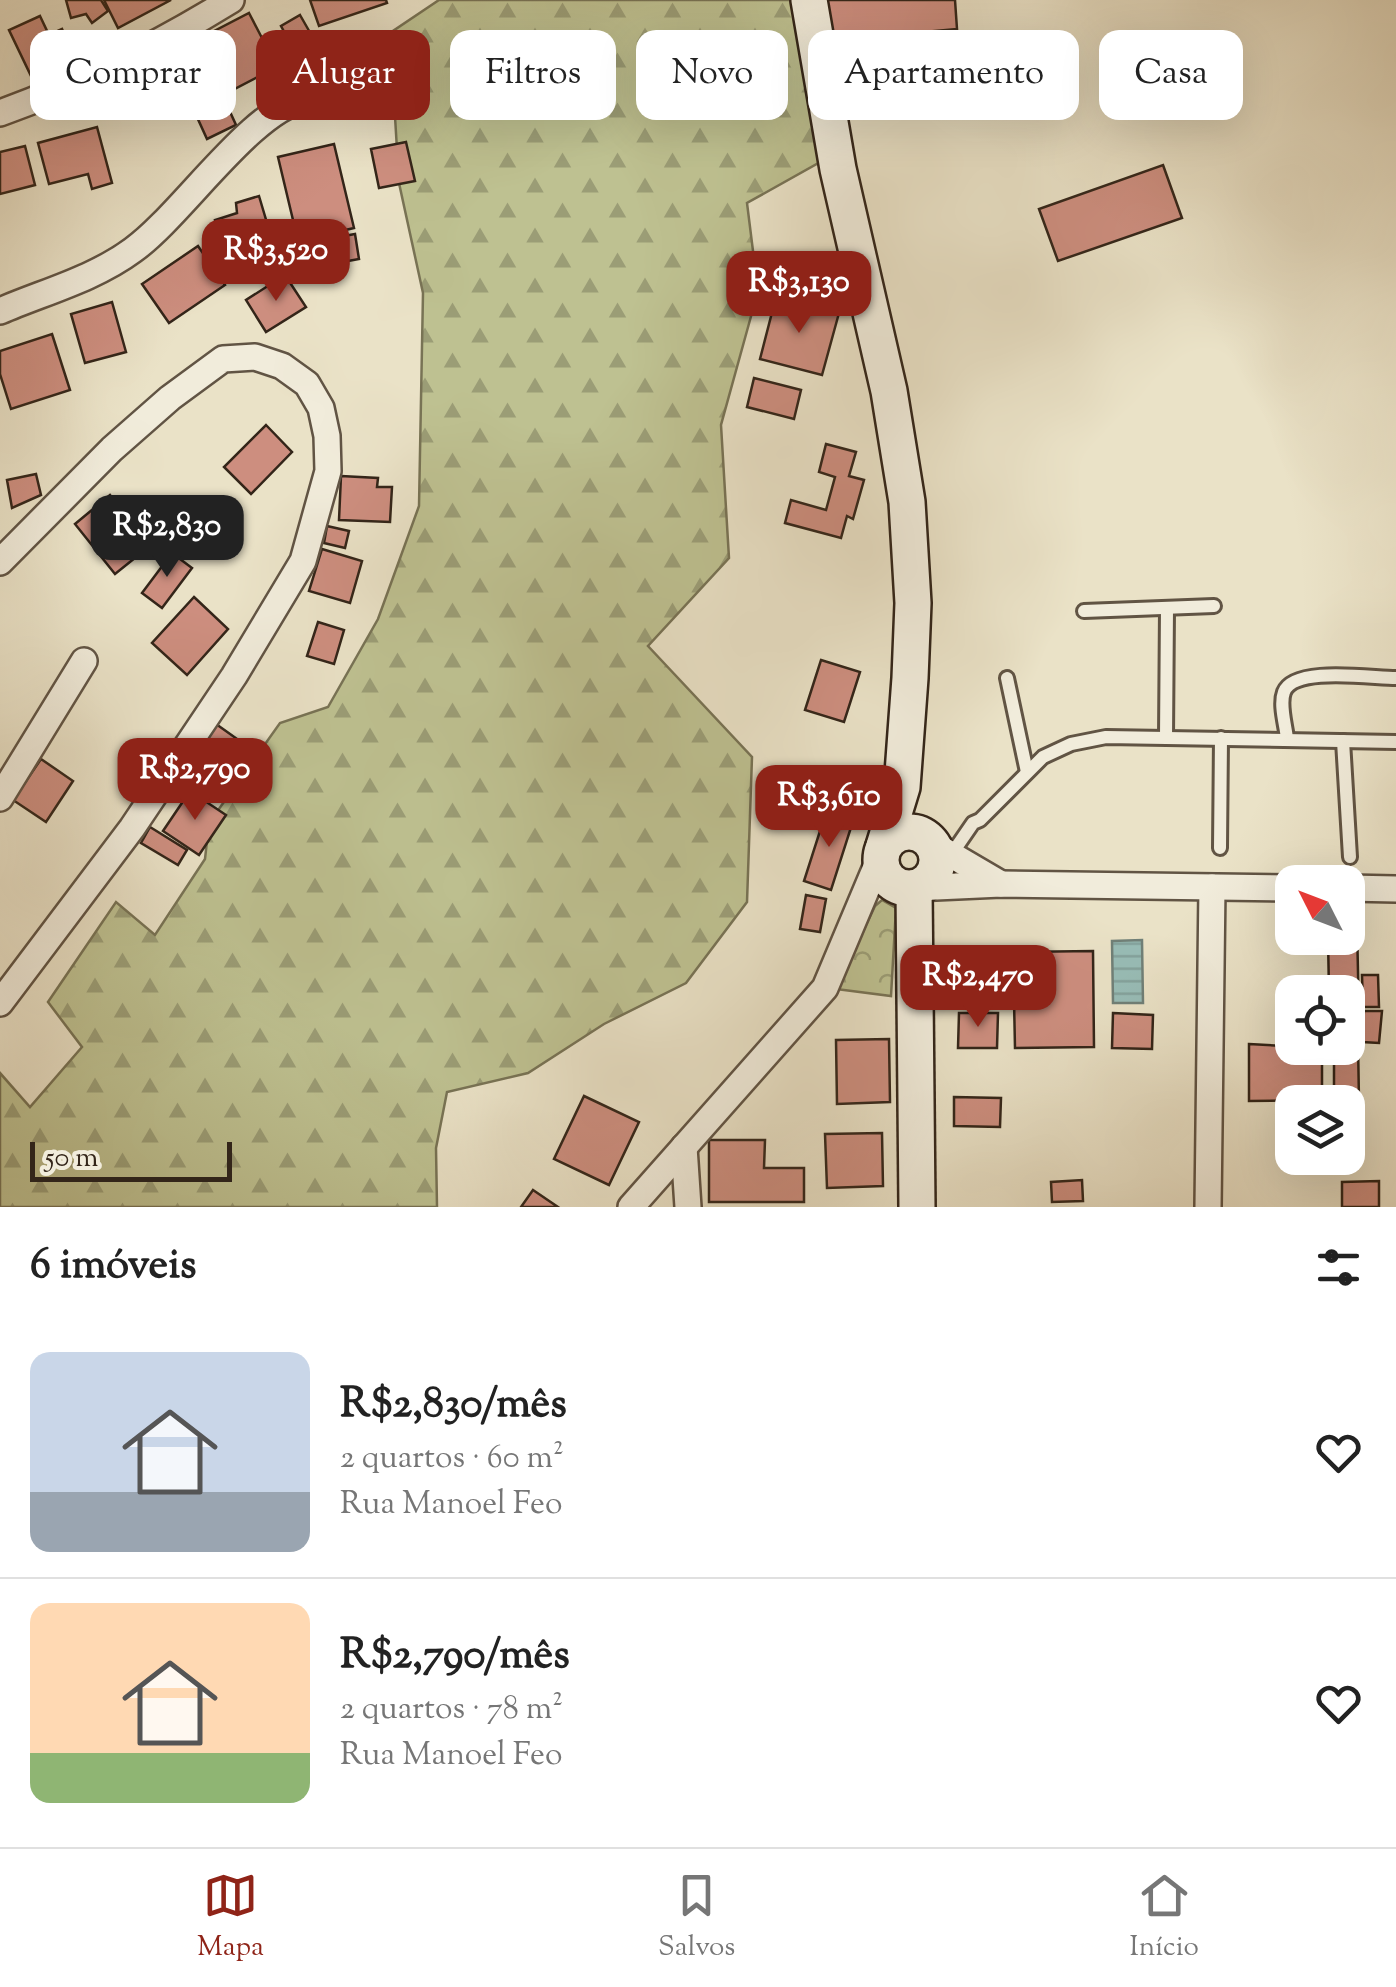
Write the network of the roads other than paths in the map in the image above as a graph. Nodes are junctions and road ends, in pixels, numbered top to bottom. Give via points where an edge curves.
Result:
1 (231, 0) edge
2 (809, 0) edge
3 (0, 113) edge
4 (268, 120) edge
5 (0, 311) edge
6 (9, 545) edge
7 (0, 562) edge
8 (1214, 606) dead end
9 (1167, 610) junction
10 (1084, 611) dead end
11 (84, 660) dead end
12 (1006, 678) dead end
13 (1396, 678) edge
14 (1166, 738) junction
15 (1221, 738) junction
16 (1287, 739) junction
17 (1344, 741) junction
18 (1396, 742) edge
19 (1027, 772) junction
20 (902, 788) junction
21 (0, 798) edge
22 (941, 848) junction
23 (1220, 848) dead end
24 (1350, 858) dead end
25 (893, 868) junction
26 (1001, 884) junction
27 (950, 886) junction
28 (1212, 887) junction
29 (1275, 888) edge
30 (1365, 888) edge
31 (1396, 889) edge
32 (0, 1003) edge
33 (684, 1147) junction
34 (631, 1207) edge
35 (688, 1207) edge
36 (917, 1207) edge
37 (1208, 1207) edge

1 - 3 street via 122,61
2 - 20 street via 907,502 913,603
4 - 5 street via 134,250
6 - 7 street
6 - 32 street via 222,359 255,356 282,366 307,384 321,408 328,471 304,560 132,828
8 - 9 lane
9 - 10 lane
9 - 14 lane
11 - 21 street
12 - 19 lane
13 - 16 lane via 1303,676 1282,696
14 - 15 lane
14 - 19 lane via 1106,736 1071,744
15 - 16 lane
15 - 23 lane
16 - 17 lane
17 - 18 lane
17 - 24 lane
19 - 22 lane via 979,828
20 - 22 street
20 - 25 street
22 - 25 street via 923,885
22 - 25 street via 916,832 897,834
22 - 26 street
22 - 27 street via 955,878
25 - 27 street
25 - 33 street via 853,920 825,988
25 - 36 street
26 - 27 street
26 - 28 street
28 - 29 street
28 - 37 street
30 - 31 street
33 - 34 street
33 - 35 street

